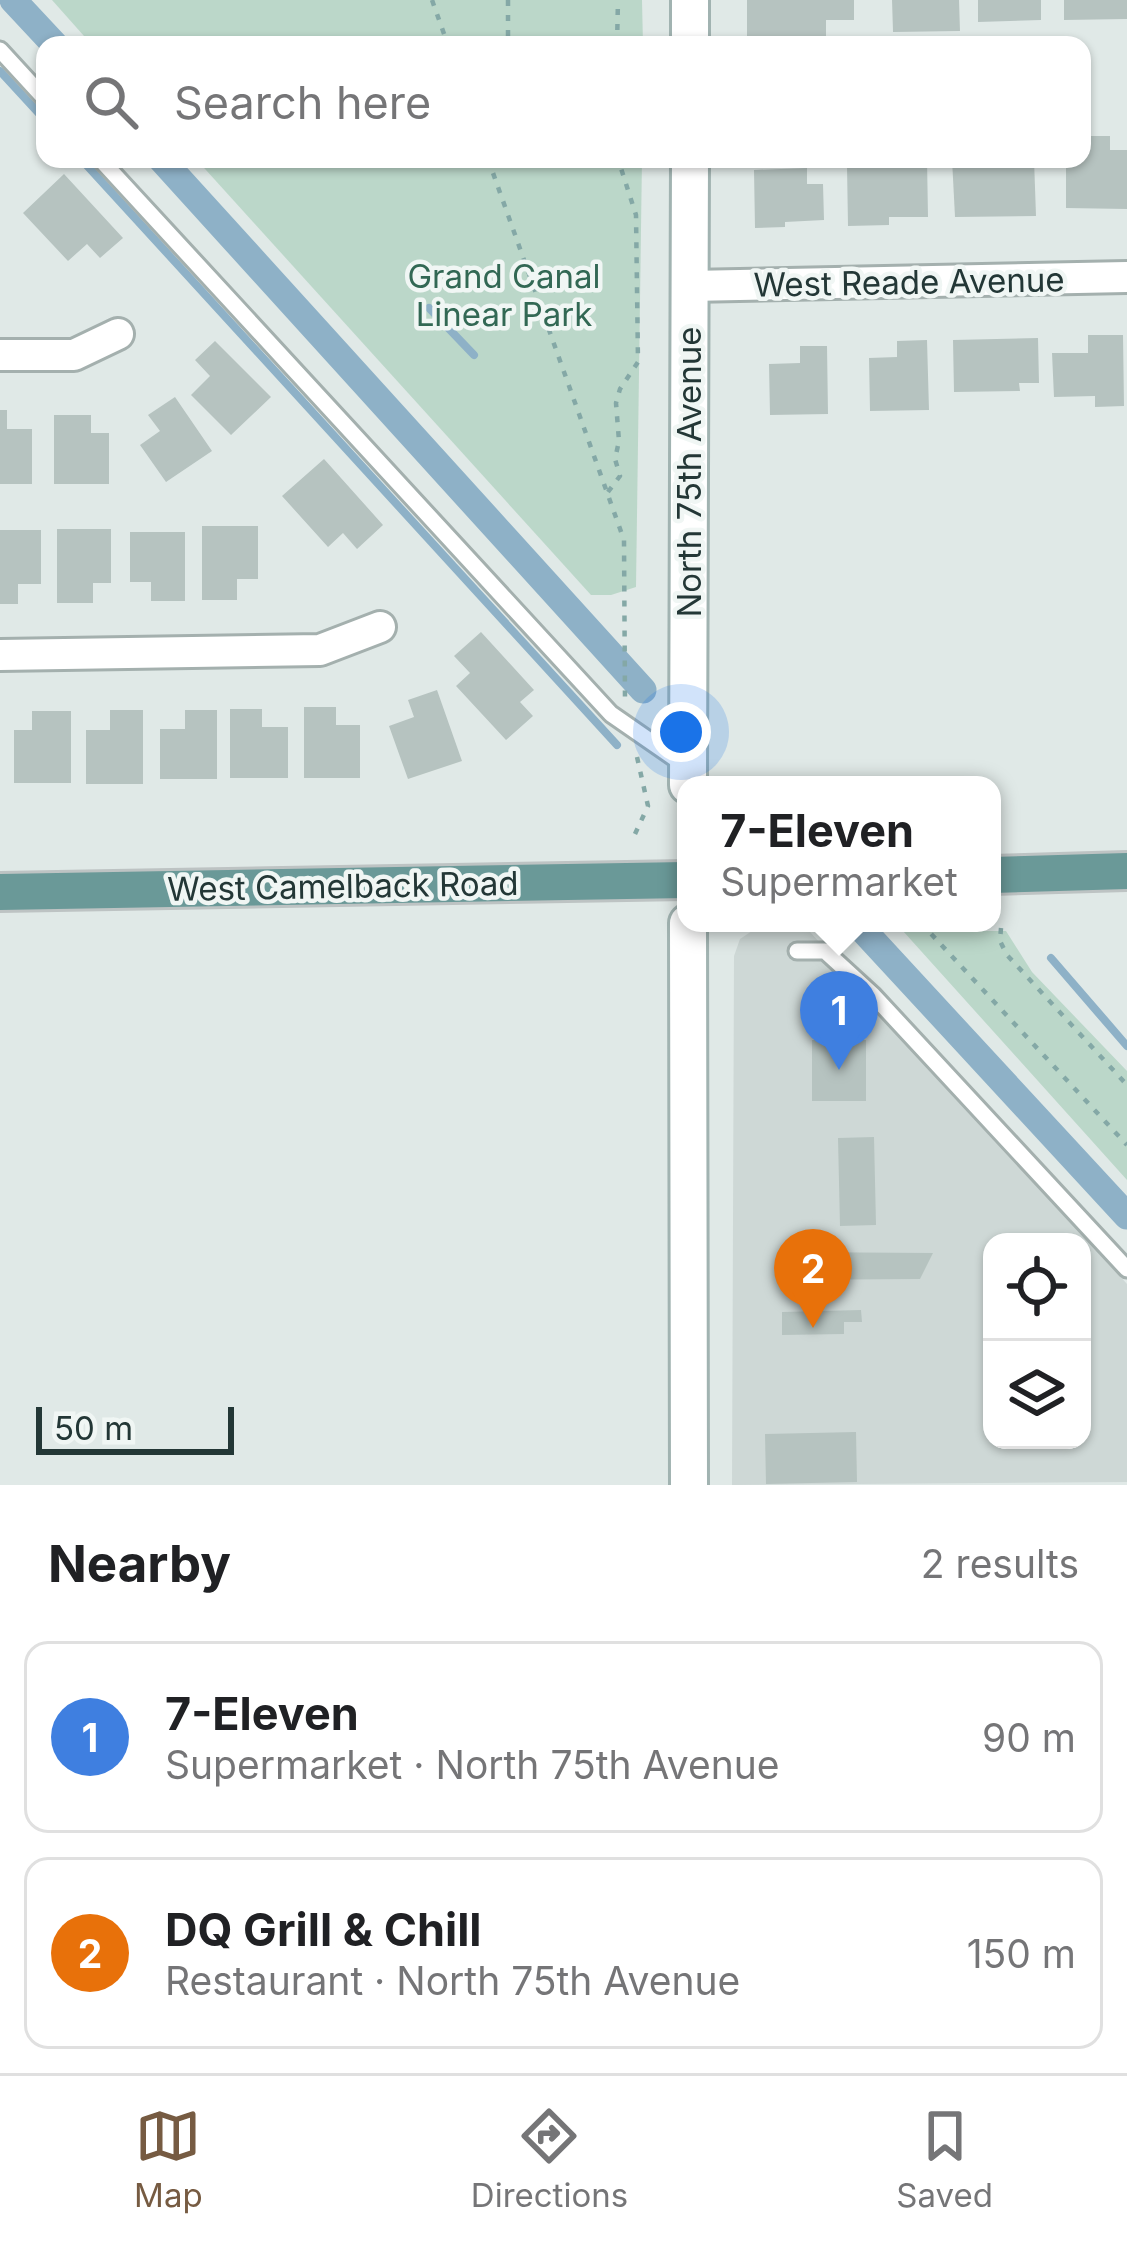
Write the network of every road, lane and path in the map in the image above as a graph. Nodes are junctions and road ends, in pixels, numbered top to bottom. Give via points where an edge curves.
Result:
1 (432, 0) edge
2 (508, 0) edge
3 (618, 0) edge
4 (690, 0) edge
5 (445, 36) edge
6 (508, 36) edge
7 (617, 36) edge
8 (690, 36) edge
9 (0, 50) edge
10 (36, 90) edge
11 (108, 168) edge
12 (491, 168) edge
13 (621, 168) edge
14 (690, 168) edge
15 (1127, 277) edge
16 (690, 286) junction
17 (118, 334) dead end
18 (0, 355) edge
19 (607, 494) junction
20 (380, 627) dead end
21 (0, 655) edge
22 (626, 721) junction
23 (688, 776) edge
24 (634, 834) dead end
25 (1127, 872) edge
26 (1001, 875) edge
27 (677, 880) edge
28 (0, 892) edge
29 (688, 932) edge
30 (929, 932) edge
31 (1001, 932) edge
32 (797, 951) dead end
33 (1127, 1085) edge
34 (1127, 1145) edge
35 (1127, 1269) edge
36 (689, 1485) edge

1 - 5 path
2 - 6 path
3 - 7 path
4 - 8 main road
9 - 10 lane
11 - 22 lane
12 - 19 path
13 - 19 path via 636,215 638,362 616,403 620,476
14 - 16 main road, North 75th Avenue
15 - 16 street, West Reade Avenue
16 - 23 main road, North 75th Avenue
17 - 18 street via 74,355
19 - 22 path via 624,540
20 - 21 street via 320,650
22 - 23 lane
22 - 24 path via 647,789
25 - 26 main road
27 - 28 main road, West Camelback Road
29 - 36 main road
30 - 34 path
31 - 33 path via 1007,955
32 - 35 lane via 825,951 873,995

